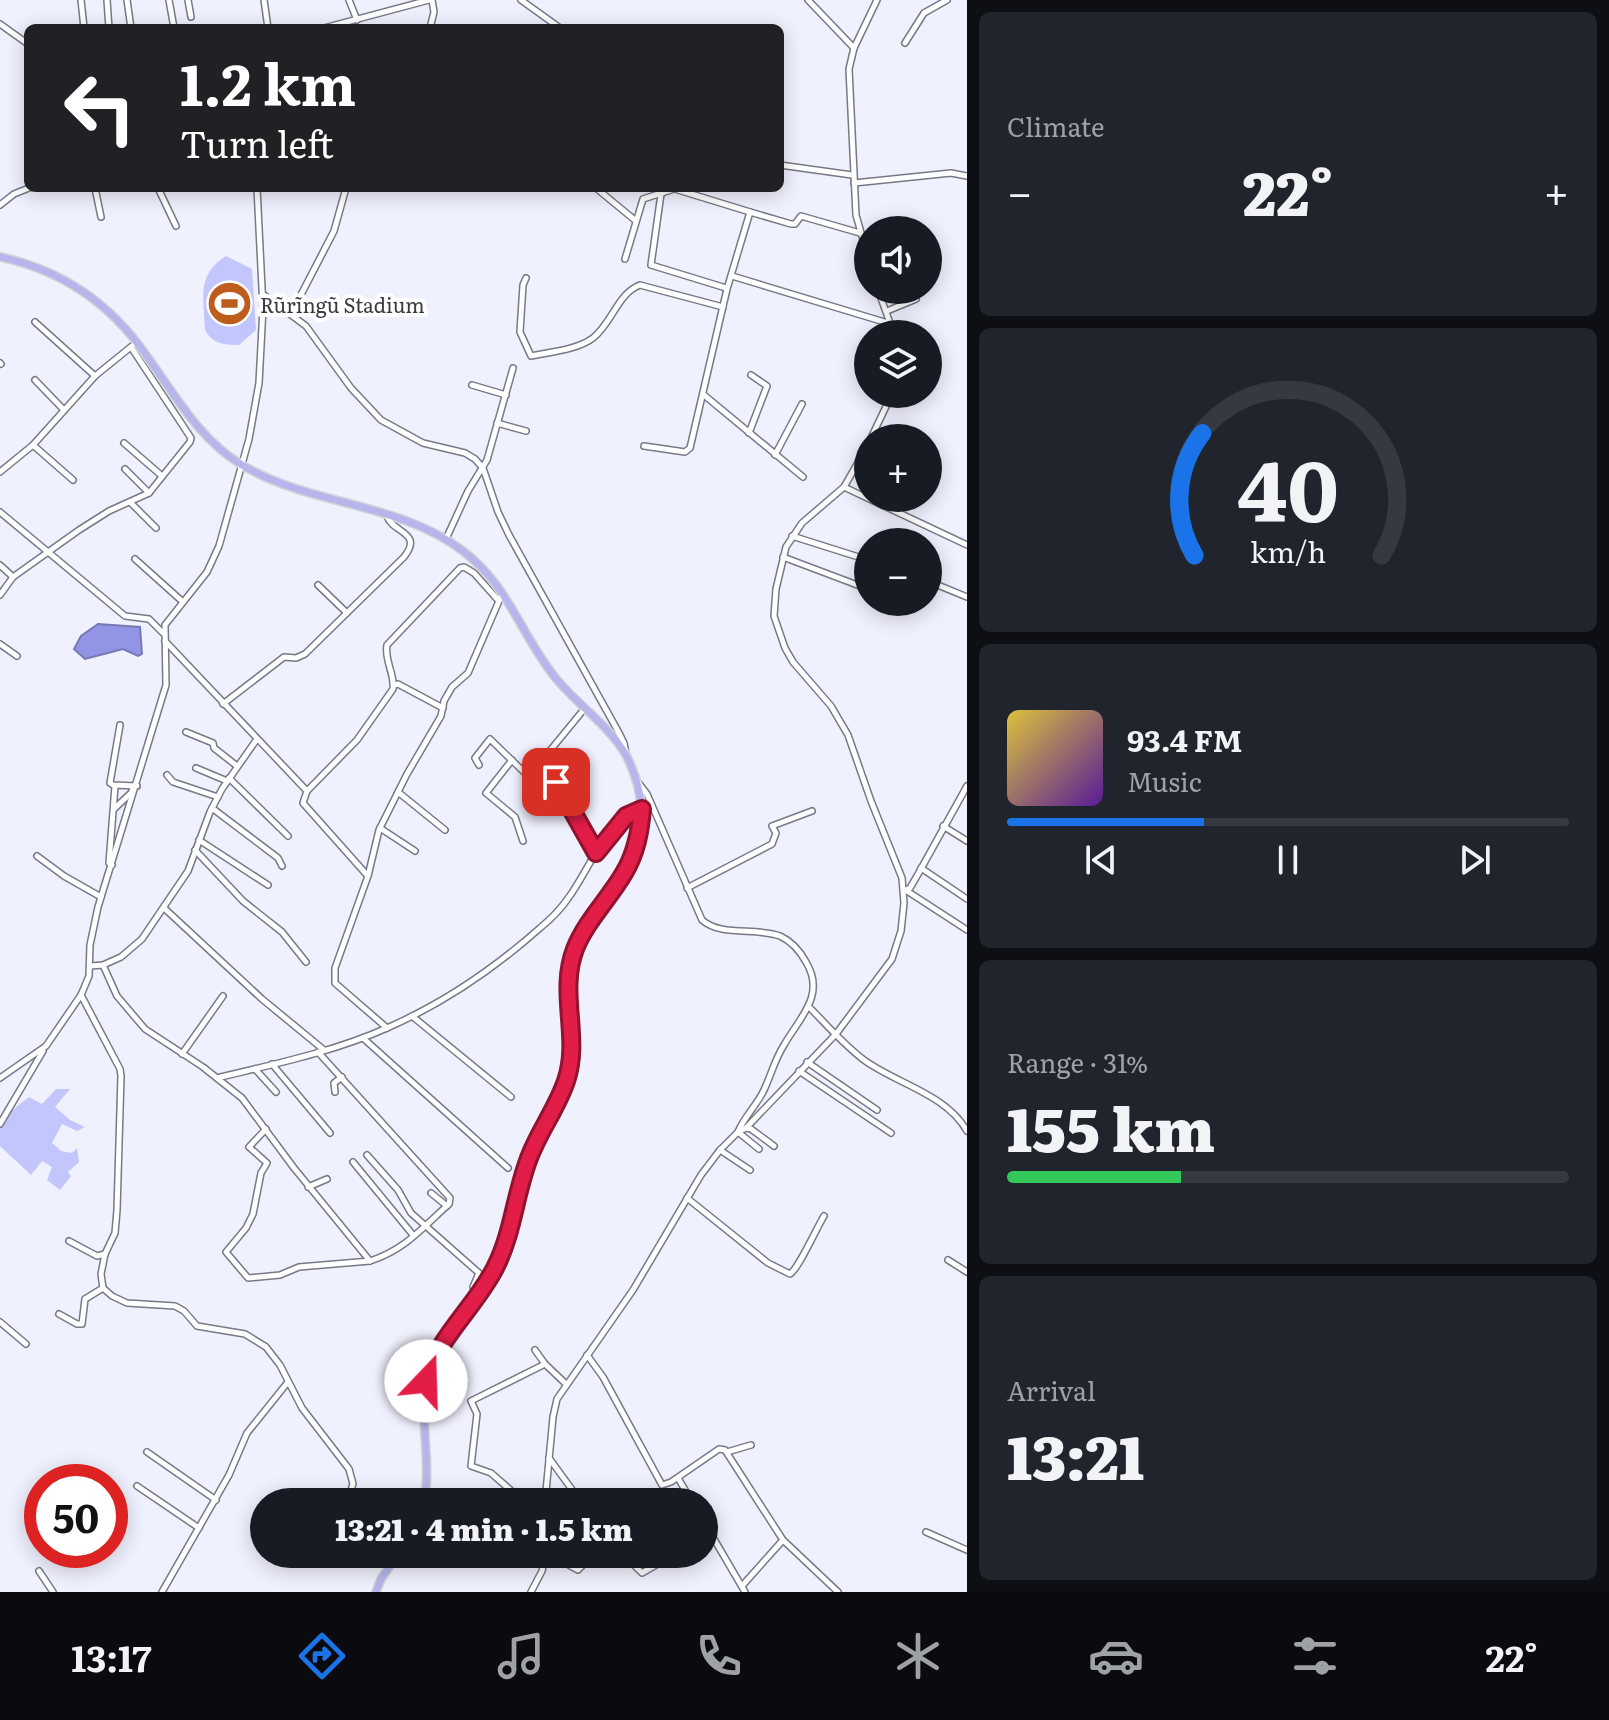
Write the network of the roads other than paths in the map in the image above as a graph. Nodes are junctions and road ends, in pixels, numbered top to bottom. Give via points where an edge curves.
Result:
1 (81, 0) edge
2 (107, 0) edge
3 (127, 0) edge
4 (169, 0) edge
5 (188, 0) edge
6 (264, 0) edge
7 (349, 0) edge
8 (430, 0) edge
9 (521, 0) edge
10 (808, 0) edge
11 (877, 0) edge
12 (947, 0) edge
13 (191, 17) dead end
14 (357, 20) junction
15 (0, 24) edge
16 (84, 24) edge
17 (109, 24) edge
18 (130, 24) edge
19 (173, 24) edge
20 (267, 24) edge
21 (340, 24) edge
22 (433, 24) edge
23 (554, 24) edge
24 (24, 41) edge
25 (905, 43) dead end
26 (854, 48) junction
27 (784, 166) edge
28 (852, 175) junction
29 (967, 176) edge
30 (854, 183) junction
31 (24, 190) edge
32 (96, 192) edge
33 (160, 192) edge
34 (257, 192) edge
35 (345, 192) edge
36 (601, 192) edge
37 (666, 192) edge
38 (688, 192) edge
39 (661, 194) junction
40 (0, 205) edge
41 (750, 212) junction
42 (858, 216) edge
43 (101, 217) dead end
44 (636, 221) junction
45 (176, 226) dead end
46 (854, 231) edge
47 (0, 257) edge
48 (625, 259) dead end
49 (732, 276) junction
50 (526, 278) dead end
51 (727, 289) junction
52 (263, 294) junction
53 (884, 304) edge
54 (904, 304) edge
55 (723, 307) junction
56 (887, 311) junction
57 (291, 314) junction
58 (878, 320) edge
59 (890, 320) edge
60 (35, 322) dead end
61 (134, 344) junction
62 (513, 368) dead end
63 (751, 375) dead end
64 (95, 376) junction
65 (35, 380) dead end
66 (472, 385) dead end
67 (506, 395) junction
68 (704, 395) junction
69 (802, 404) dead end
70 (64, 410) junction
71 (497, 423) junction
72 (526, 431) dead end
73 (749, 433) junction
74 (124, 443) dead end
75 (33, 445) junction
76 (644, 446) dead end
77 (775, 455) junction
78 (241, 464) junction
79 (483, 468) junction
80 (125, 469) dead end
81 (854, 470) edge
82 (0, 472) edge
83 (162, 476) junction
84 (803, 477) dead end
85 (73, 480) dead end
86 (844, 487) junction
87 (149, 493) junction
88 (130, 502) junction
89 (0, 512) edge
90 (387, 516) junction
91 (156, 528) dead end
92 (792, 536) junction
93 (446, 539) junction
94 (967, 545) edge
95 (48, 552) junction
96 (854, 556) edge
97 (783, 557) junction
98 (135, 559) dead end
99 (0, 565) edge
100 (13, 577) junction
101 (854, 584) edge
102 (318, 585) dead end
103 (942, 587) edge
104 (0, 595) edge
105 (500, 596) junction
106 (967, 597) edge
107 (183, 602) junction
108 (347, 613) junction
109 (164, 637) junction
110 (0, 644) edge
111 (17, 656) dead end
112 (394, 686) junction
113 (223, 704) junction
114 (443, 708) junction
115 (585, 708) junction
116 (120, 725) dead end
117 (186, 732) dead end
118 (257, 739) junction
119 (626, 755) junction
120 (544, 758) junction
121 (512, 760) junction
122 (479, 765) dead end
123 (237, 766) junction
124 (196, 768) dead end
125 (167, 775) dead end
126 (228, 780) junction
127 (636, 780) junction
128 (115, 786) junction
129 (135, 786) junction
130 (967, 786) edge
131 (307, 791) junction
132 (398, 792) junction
133 (218, 797) junction
134 (212, 808) junction
135 (113, 809) junction
136 (642, 809) junction
137 (812, 811) dead end
138 (943, 826) junction
139 (380, 828) junction
140 (445, 830) dead end
141 (288, 836) dead end
142 (199, 840) junction
143 (523, 841) dead end
144 (967, 841) edge
145 (195, 850) junction
146 (415, 851) dead end
147 (596, 853) junction
148 (37, 856) dead end
149 (112, 865) junction
150 (282, 866) dead end
151 (921, 868) junction
152 (368, 876) junction
153 (268, 885) dead end
154 (687, 888) junction
155 (905, 891) junction
156 (101, 897) junction
157 (967, 899) edge
158 (164, 908) junction
159 (967, 930) edge
160 (306, 962) dead end
161 (103, 965) junction
162 (90, 966) junction
163 (81, 995) junction
164 (223, 996) dead end
165 (809, 1007) junction
166 (412, 1016) junction
167 (387, 1028) junction
168 (836, 1034) junction
169 (362, 1037) junction
170 (46, 1046) junction
171 (321, 1051) junction
172 (182, 1054) junction
173 (807, 1062) junction
174 (272, 1064) junction
175 (254, 1069) junction
176 (799, 1071) junction
177 (342, 1077) junction
178 (0, 1078) edge
179 (217, 1078) junction
180 (276, 1092) dead end
181 (335, 1092) dead end
182 (511, 1097) dead end
183 (877, 1110) dead end
184 (0, 1124) edge
185 (746, 1128) junction
186 (266, 1129) junction
187 (967, 1131) edge
188 (738, 1132) junction
189 (330, 1133) dead end
190 (891, 1133) dead end
191 (774, 1146) dead end
192 (759, 1149) dead end
193 (720, 1150) junction
194 (367, 1155) dead end
195 (353, 1162) dead end
196 (508, 1168) dead end
197 (750, 1170) dead end
198 (327, 1179) dead end
199 (308, 1187) junction
200 (431, 1193) dead end
201 (687, 1198) junction
202 (447, 1206) junction
203 (824, 1216) dead end
204 (426, 1225) junction
205 (413, 1236) junction
206 (69, 1241) dead end
207 (105, 1254) junction
208 (948, 1260) dead end
209 (370, 1261) junction
210 (967, 1272) edge
211 (103, 1288) junction
212 (479, 1293) junction
213 (59, 1314) dead end
214 (0, 1322) edge
215 (26, 1344) dead end
216 (535, 1350) dead end
217 (587, 1355) junction
218 (545, 1364) junction
219 (288, 1382) junction
220 (566, 1384) junction
221 (751, 1445) dead end
222 (147, 1452) dead end
223 (727, 1452) junction
224 (549, 1458) junction
225 (678, 1478) junction
226 (137, 1486) dead end
227 (352, 1488) edge
228 (425, 1488) edge
229 (508, 1488) edge
230 (546, 1488) edge
231 (571, 1488) edge
232 (684, 1488) edge
233 (216, 1500) junction
234 (199, 1528) junction
235 (926, 1532) dead end
236 (783, 1540) junction
237 (718, 1545) edge
238 (967, 1550) edge
239 (388, 1568) edge
240 (542, 1568) edge
241 (39, 1571) dead end
242 (743, 1589) edge
243 (53, 1592) edge
244 (162, 1592) edge
245 (376, 1592) edge
246 (531, 1592) edge
247 (838, 1592) edge

1 - 16 street
2 - 17 street
3 - 18 street
4 - 19 street
5 - 13 street
6 - 20 street
7 - 14 street
8 - 14 street
8 - 22 street
9 - 23 street
10 - 26 street
11 - 26 street
12 - 25 street via 924,13
14 - 21 street
15 - 24 street
26 - 28 street via 849,79
27 - 28 street
28 - 30 street
29 - 30 street
30 - 42 street
31 - 40 street
32 - 43 street
33 - 45 street
34 - 52 street
35 - 57 street via 334,231
36 - 44 street
37 - 39 street
38 - 41 street
39 - 44 street via 643,199
39 - 51 street via 651,265
41 - 46 street via 793,225 801,216
41 - 49 street
44 - 48 street
47 - 61 main road via 40,268 80,288
49 - 51 street
49 - 58 street
50 - 55 street via 520,332 531,356 589,341 626,293 640,285
51 - 55 street
52 - 57 street
52 - 78 street via 259,383
53 - 56 street
54 - 56 street
55 - 68 street
56 - 59 street
57 - 79 street via 381,420 430,446 468,454
60 - 64 street
61 - 64 street
61 - 78 main road via 196,425
61 - 83 street via 191,438
62 - 67 street
63 - 73 street via 767,386
64 - 70 street
65 - 70 street
66 - 67 street
67 - 71 street
68 - 73 street
68 - 76 street via 688,451
69 - 77 street
70 - 75 street
71 - 72 street
71 - 79 street
73 - 77 street
74 - 83 street
75 - 82 street
75 - 85 street
77 - 84 street
78 - 90 main road via 287,485
78 - 107 street via 213,561
79 - 93 street
79 - 119 street via 509,535 619,733
80 - 87 street
81 - 86 street
83 - 87 street
86 - 92 street
86 - 94 street
87 - 88 street
88 - 91 street
88 - 95 street
89 - 95 street
90 - 93 main road
90 - 108 street via 407,534 410,547
92 - 96 street
92 - 97 street
93 - 105 main road via 486,570
95 - 100 street
95 - 109 street via 125,616 149,619
97 - 101 street
97 - 155 street via 776,589 777,627 793,662 844,726
98 - 107 street
99 - 100 street
100 - 104 street
102 - 108 street
103 - 106 street
105 - 112 street via 460,568 387,645
105 - 114 street via 468,673 452,687
105 - 115 main road via 550,670
107 - 109 street via 171,615
108 - 113 street via 305,654 284,657
109 - 113 street
109 - 129 street via 166,685
110 - 111 street
112 - 114 street
112 - 131 street via 357,740
113 - 118 street
114 - 132 street
115 - 119 main road
115 - 120 street
116 - 128 street via 110,783
117 - 123 street via 213,743
118 - 123 street
118 - 131 street
119 - 127 main road
120 - 121 street via 528,776
120 - 147 street
121 - 122 street via 490,739 475,758
121 - 143 street via 486,793 515,817
123 - 126 street
124 - 126 street
125 - 133 street
126 - 133 street
126 - 141 street
127 - 136 main road
127 - 154 street
128 - 129 street
128 - 135 street
129 - 135 street
129 - 149 street
130 - 138 street
131 - 152 street via 303,803
132 - 139 street
132 - 140 street
133 - 134 street
134 - 142 street
134 - 150 street
135 - 149 street
136 - 147 street via 626,816
136 - 212 main road via 632,859 586,927 571,960 567,1079 530,1156 503,1251
137 - 154 street via 772,826 772,844
138 - 144 street
138 - 151 street
139 - 146 street
139 - 152 street
142 - 145 street
142 - 153 street
145 - 158 street
145 - 160 street via 243,901 282,932
147 - 166 street via 564,904 540,928 483,974
148 - 156 street
149 - 156 street
151 - 155 street
151 - 157 street
152 - 167 street via 333,978
154 - 165 street via 709,925 766,933 792,944 813,978
155 - 159 street
155 - 168 street via 892,959
156 - 162 street
158 - 161 street via 132,950
158 - 171 street
161 - 162 street
161 - 172 street via 117,996 145,1029
162 - 163 street
163 - 170 street
163 - 207 street via 121,1076 115,1233
164 - 172 street
165 - 168 street
165 - 188 street
166 - 167 street
166 - 182 street
167 - 169 street
168 - 173 street
168 - 187 street via 864,1060 943,1104
169 - 171 street
169 - 196 street
170 - 178 street
170 - 184 street
171 - 174 street
171 - 177 street
172 - 179 street
173 - 176 street
173 - 183 street
174 - 175 street
174 - 189 street
175 - 179 street
175 - 180 street
176 - 185 street
176 - 190 street
177 - 181 street via 334,1083
177 - 202 street via 450,1198
179 - 186 street via 242,1098
185 - 188 street
185 - 191 street
186 - 199 street
186 - 209 street via 249,1147 267,1163 256,1209 227,1256 253,1279 299,1267
188 - 192 street
188 - 193 street
193 - 197 street
193 - 201 street
194 - 204 street
195 - 205 street
198 - 199 street
199 - 209 street
200 - 202 street
201 - 203 street via 768,1263 790,1274
201 - 217 street via 649,1266
202 - 204 street
204 - 205 street
204 - 212 street via 479,1273 473,1287
205 - 209 street via 399,1249
206 - 207 street via 97,1256
207 - 211 street
208 - 210 street
211 - 213 street via 85,1299 82,1324
211 - 219 street via 119,1301 175,1306 197,1326 258,1340 272,1352
212 - 228 main road via 447,1334 429,1369 423,1420
214 - 215 street
216 - 218 street
217 - 220 street
217 - 225 street via 661,1483
218 - 220 street
218 - 229 street via 471,1401 477,1414 471,1466 491,1473
219 - 227 street via 349,1469
219 - 233 street via 247,1433
220 - 224 street via 554,1409
221 - 223 street
222 - 233 street
223 - 225 street via 719,1449
223 - 236 street
224 - 230 street
224 - 231 street
225 - 232 street
226 - 234 street
233 - 234 street
234 - 244 street
235 - 238 street
236 - 242 street
236 - 247 street
237 - 242 street
239 - 245 main road
240 - 246 street
241 - 243 street

